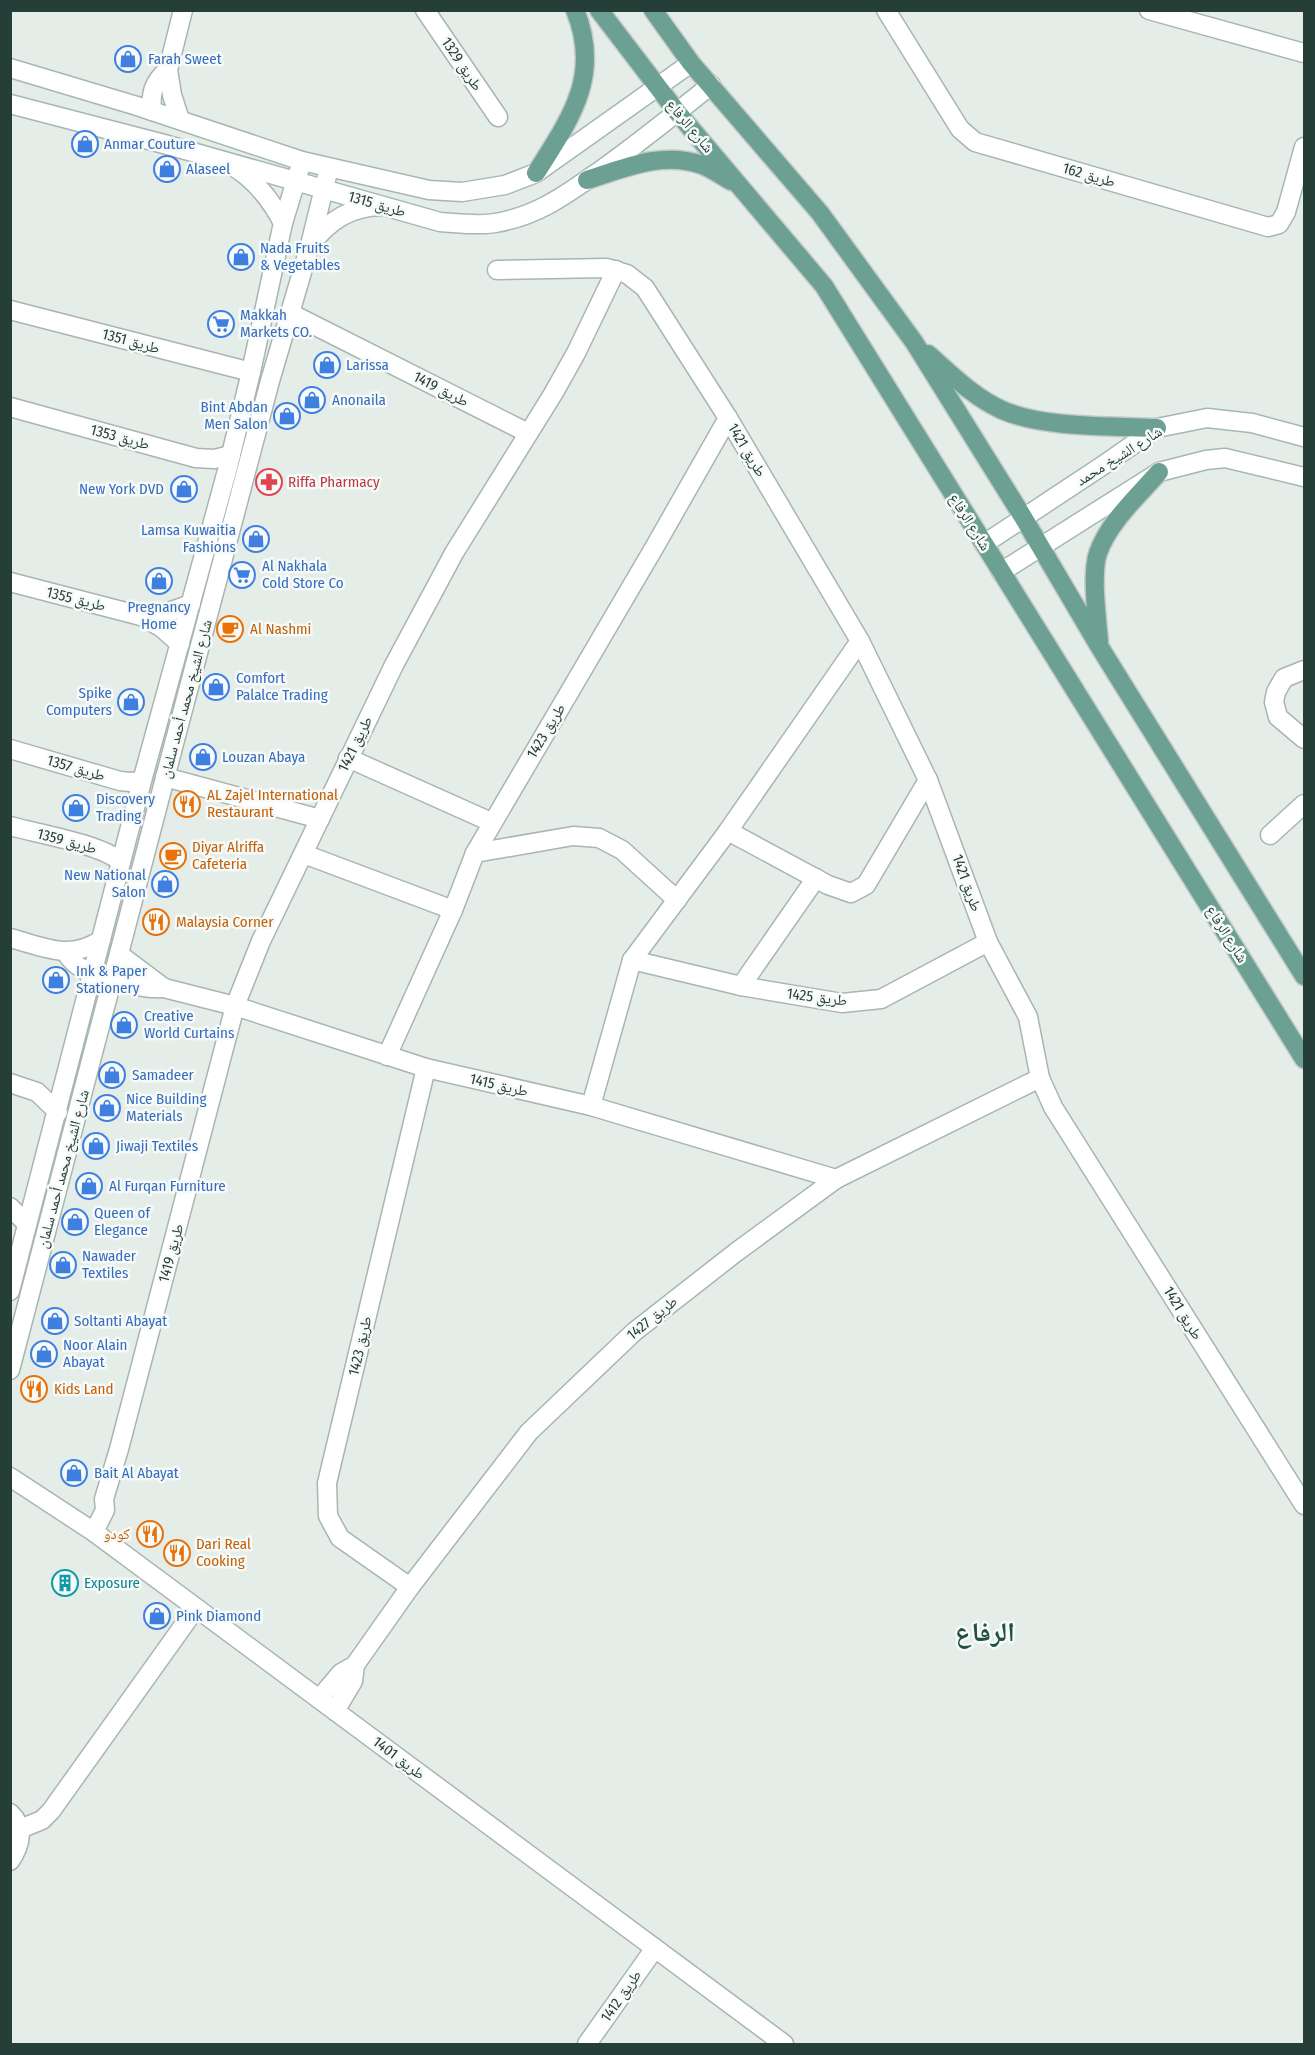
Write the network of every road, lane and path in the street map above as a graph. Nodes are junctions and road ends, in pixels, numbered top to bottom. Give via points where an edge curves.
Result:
1 (183, 10) edge
2 (425, 10) edge
3 (575, 10) edge
4 (599, 10) edge
5 (652, 10) edge
6 (886, 10) edge
7 (1161, 12) edge
8 (1305, 53) edge
9 (691, 63) junction
10 (10, 69) edge
11 (168, 70) junction
12 (711, 85) junction
13 (658, 87) junction
14 (10, 104) edge
15 (152, 111) junction
16 (677, 112) junction
17 (498, 117) dead end
18 (180, 120) junction
19 (165, 144) junction
20 (1305, 147) edge
21 (217, 159) junction
22 (302, 161) junction
23 (329, 168) junction
24 (537, 173) junction
25 (588, 180) junction
26 (297, 181) junction
27 (323, 188) junction
28 (744, 189) junction
29 (382, 206) junction
30 (283, 223) junction
31 (310, 245) junction
32 (497, 270) dead end
33 (616, 270) junction
34 (10, 309) edge
35 (290, 313) junction
36 (914, 342) junction
37 (251, 372) junction
38 (10, 407) edge
39 (728, 418) junction
40 (1157, 428) junction
41 (528, 433) junction
42 (1305, 436) edge
43 (231, 455) junction
44 (1159, 472) junction
45 (1305, 477) edge
46 (1023, 517) junction
47 (984, 544) junction
48 (1041, 546) junction
49 (1001, 572) junction
50 (10, 582) edge
51 (191, 604) junction
52 (141, 615) junction
53 (860, 641) junction
54 (180, 644) junction
55 (1100, 646) junction
56 (1305, 670) edge
57 (1305, 739) edge
58 (10, 749) edge
59 (348, 758) junction
60 (165, 777) junction
61 (928, 780) junction
62 (142, 781) junction
63 (1305, 804) edge
64 (320, 819) junction
65 (491, 822) junction
66 (10, 826) edge
67 (728, 831) junction
68 (1270, 835) dead end
69 (475, 853) junction
70 (304, 854) junction
71 (121, 862) junction
72 (816, 878) junction
73 (676, 900) junction
74 (453, 910) junction
75 (10, 938) edge
76 (101, 940) junction
77 (988, 942) junction
78 (66, 953) junction
79 (120, 955) junction
80 (632, 960) junction
81 (93, 974) junction
82 (1305, 975) edge
83 (114, 979) junction
84 (741, 986) junction
85 (164, 988) junction
86 (235, 1006) junction
87 (387, 1056) junction
88 (1305, 1059) edge
89 (426, 1068) junction
90 (1040, 1078) junction
91 (10, 1083) edge
92 (591, 1106) junction
93 (58, 1112) junction
94 (836, 1179) junction
95 (10, 1207) edge
96 (27, 1224) junction
97 (10, 1291) edge
98 (10, 1370) edge
99 (10, 1477) edge
100 (1305, 1505) edge
101 (87, 1528) junction
102 (410, 1587) junction
103 (196, 1608) junction
104 (355, 1665) junction
105 (319, 1699) junction
106 (335, 1711) junction
107 (10, 1813) edge
108 (20, 1829) junction
109 (10, 1861) edge
110 (655, 1948) junction
111 (586, 2044) edge
112 (784, 2044) edge

1 - 11 street
2 - 17 street, طريق 1329
3 - 24 main road via 587,58 584,84 563,131
4 - 13 main road, شارع الرفاع
5 - 9 main road
6 - 20 street, طريق 162 via 960,129 975,142 1268,227 1279,224 1286,212
7 - 8 street
9 - 12 main road
9 - 13 street, طريق 1315
10 - 15 street, طريق 1315
11 - 15 street via 155,83
11 - 18 street
12 - 16 street, طريق 1315
12 - 36 main road via 820,213
13 - 16 main road, شارع الرفاع
13 - 24 street, طريق 1315
14 - 19 street, طريق 1315
15 - 18 street, طريق 1315
15 - 19 street via 155,129
16 - 25 street, طريق 1315
16 - 28 main road, شارع الرفاع
18 - 22 street, طريق 1315
19 - 21 street, طريق 1315
21 - 26 street, طريق 1315
21 - 30 street via 256,185
22 - 23 street, طريق 1315
22 - 26 street, شارع الشيخ محمد أحمد سلمان
23 - 24 street, طريق 1315 via 429,190 462,192 505,185
23 - 27 street, شارع الشيخ محمد أحمد سلمان
25 - 28 main road via 651,160 678,159 703,165
25 - 29 street, طريق 1315 via 555,203 493,224 440,222
26 - 27 street, طريق 1315
26 - 30 street, شارع الشيخ محمد أحمد سلمان
27 - 29 street, طريق 1315
27 - 31 street, شارع الشيخ محمد أحمد سلمان
28 - 47 main road, شارع الرفاع via 824,286
29 - 31 street via 357,208 335,219
30 - 37 street, شارع الشيخ محمد أحمد سلمان
31 - 35 street, شارع الشيخ محمد أحمد سلمان
32 - 33 street
33 - 39 street, طريق 1421 via 645,288
33 - 41 street, طريق 1421 via 576,353
34 - 37 street, طريق 1351
35 - 41 street, طريق 1419
35 - 60 street, شارع الشيخ محمد أحمد سلمان
36 - 40 main road via 973,393 1002,410 1075,424
36 - 46 main road
37 - 43 street, شارع الشيخ محمد أحمد سلمان
38 - 43 street, طريق 1353 via 196,458
39 - 53 street, طريق 1421
39 - 65 street, طريق 1423
40 - 42 street, شارع الشيخ محمد via 1207,418 1252,423
40 - 46 street, شارع الشيخ محمد
41 - 59 street, طريق 1421 via 454,553
43 - 51 street, شارع الشيخ محمد أحمد سلمان
44 - 45 street via 1225,458
44 - 48 street
44 - 55 main road via 1114,524 1097,555
46 - 47 street, شارع الشيخ محمد
46 - 48 main road
47 - 49 main road, شارع الرفاع
48 - 49 street
48 - 55 main road
49 - 88 main road, شارع الرفاع
50 - 52 street, طريق 1355
51 - 52 street, طريق 1355
51 - 54 street, شارع الشيخ محمد أحمد سلمان
52 - 54 street, طريق 1355
53 - 61 street, طريق 1421
53 - 67 street
54 - 62 street, شارع الشيخ محمد أحمد سلمان
55 - 82 main road
56 - 57 street via 1284,678 1274,702 1278,717
58 - 62 street, طريق 1357 via 120,781
59 - 64 street, طريق 1421
59 - 65 street
60 - 64 street
60 - 79 street, شارع الشيخ محمد أحمد سلمان
61 - 72 street via 866,885 851,894
61 - 77 street, طريق 1421
62 - 71 street, شارع الشيخ محمد أحمد سلمان
63 - 68 street
64 - 70 street, طريق 1421
65 - 69 street, طريق 1423
66 - 71 street, طريق 1359 via 99,849
67 - 72 street
67 - 73 street
69 - 73 street via 573,836 599,838 622,850
69 - 74 street, طريق 1423
70 - 74 street
70 - 86 street, طريق 1421 via 261,941
71 - 76 street, شارع الشيخ محمد أحمد سلمان
72 - 84 street
73 - 80 street
74 - 87 street, طريق 1423
75 - 78 street
76 - 78 street
76 - 81 street, شارع الشيخ محمد أحمد سلمان
77 - 84 street, طريق 1425 via 881,999 842,1004
77 - 90 street, طريق 1421 via 1028,1017
78 - 81 street via 80,968
79 - 83 street, شارع الشيخ محمد أحمد سلمان
79 - 85 street, طريق 1415
80 - 84 street, طريق 1425
80 - 92 street
81 - 83 street, طريق 1415
81 - 93 street, شارع الشيخ محمد أحمد سلمان
83 - 85 street, طريق 1415 via 140,988
83 - 98 street, شارع الشيخ محمد أحمد سلمان
85 - 86 street, طريق 1415
86 - 87 street, طريق 1415
86 - 101 street, طريق 1419 via 104,1499 105,1510
87 - 89 street, طريق 1415
89 - 92 street, طريق 1415
89 - 102 street, طريق 1423 via 327,1483 327,1516 340,1538
90 - 94 street, طريق 1427
90 - 100 street, طريق 1421 via 1053,1107
91 - 93 street via 37,1092
92 - 94 street, طريق 1415
93 - 96 street, شارع الشيخ محمد أحمد سلمان
94 - 102 street, طريق 1427 via 735,1252 626,1339 529,1432
95 - 96 street
96 - 97 street, شارع الشيخ محمد أحمد سلمان
99 - 101 street, طريق 1401
101 - 103 street, طريق 1401
102 - 104 street, طريق 1427
103 - 105 street, طريق 1401
103 - 108 street via 51,1811 42,1820
104 - 105 street, طريق 1427 via 341,1673
104 - 106 street, طريق 1427 via 353,1681
105 - 106 street, طريق 1401
106 - 110 street, طريق 1401
107 - 108 street
108 - 109 street via 20,1843
110 - 111 street, طريق 1412
110 - 112 street, طريق 1401

